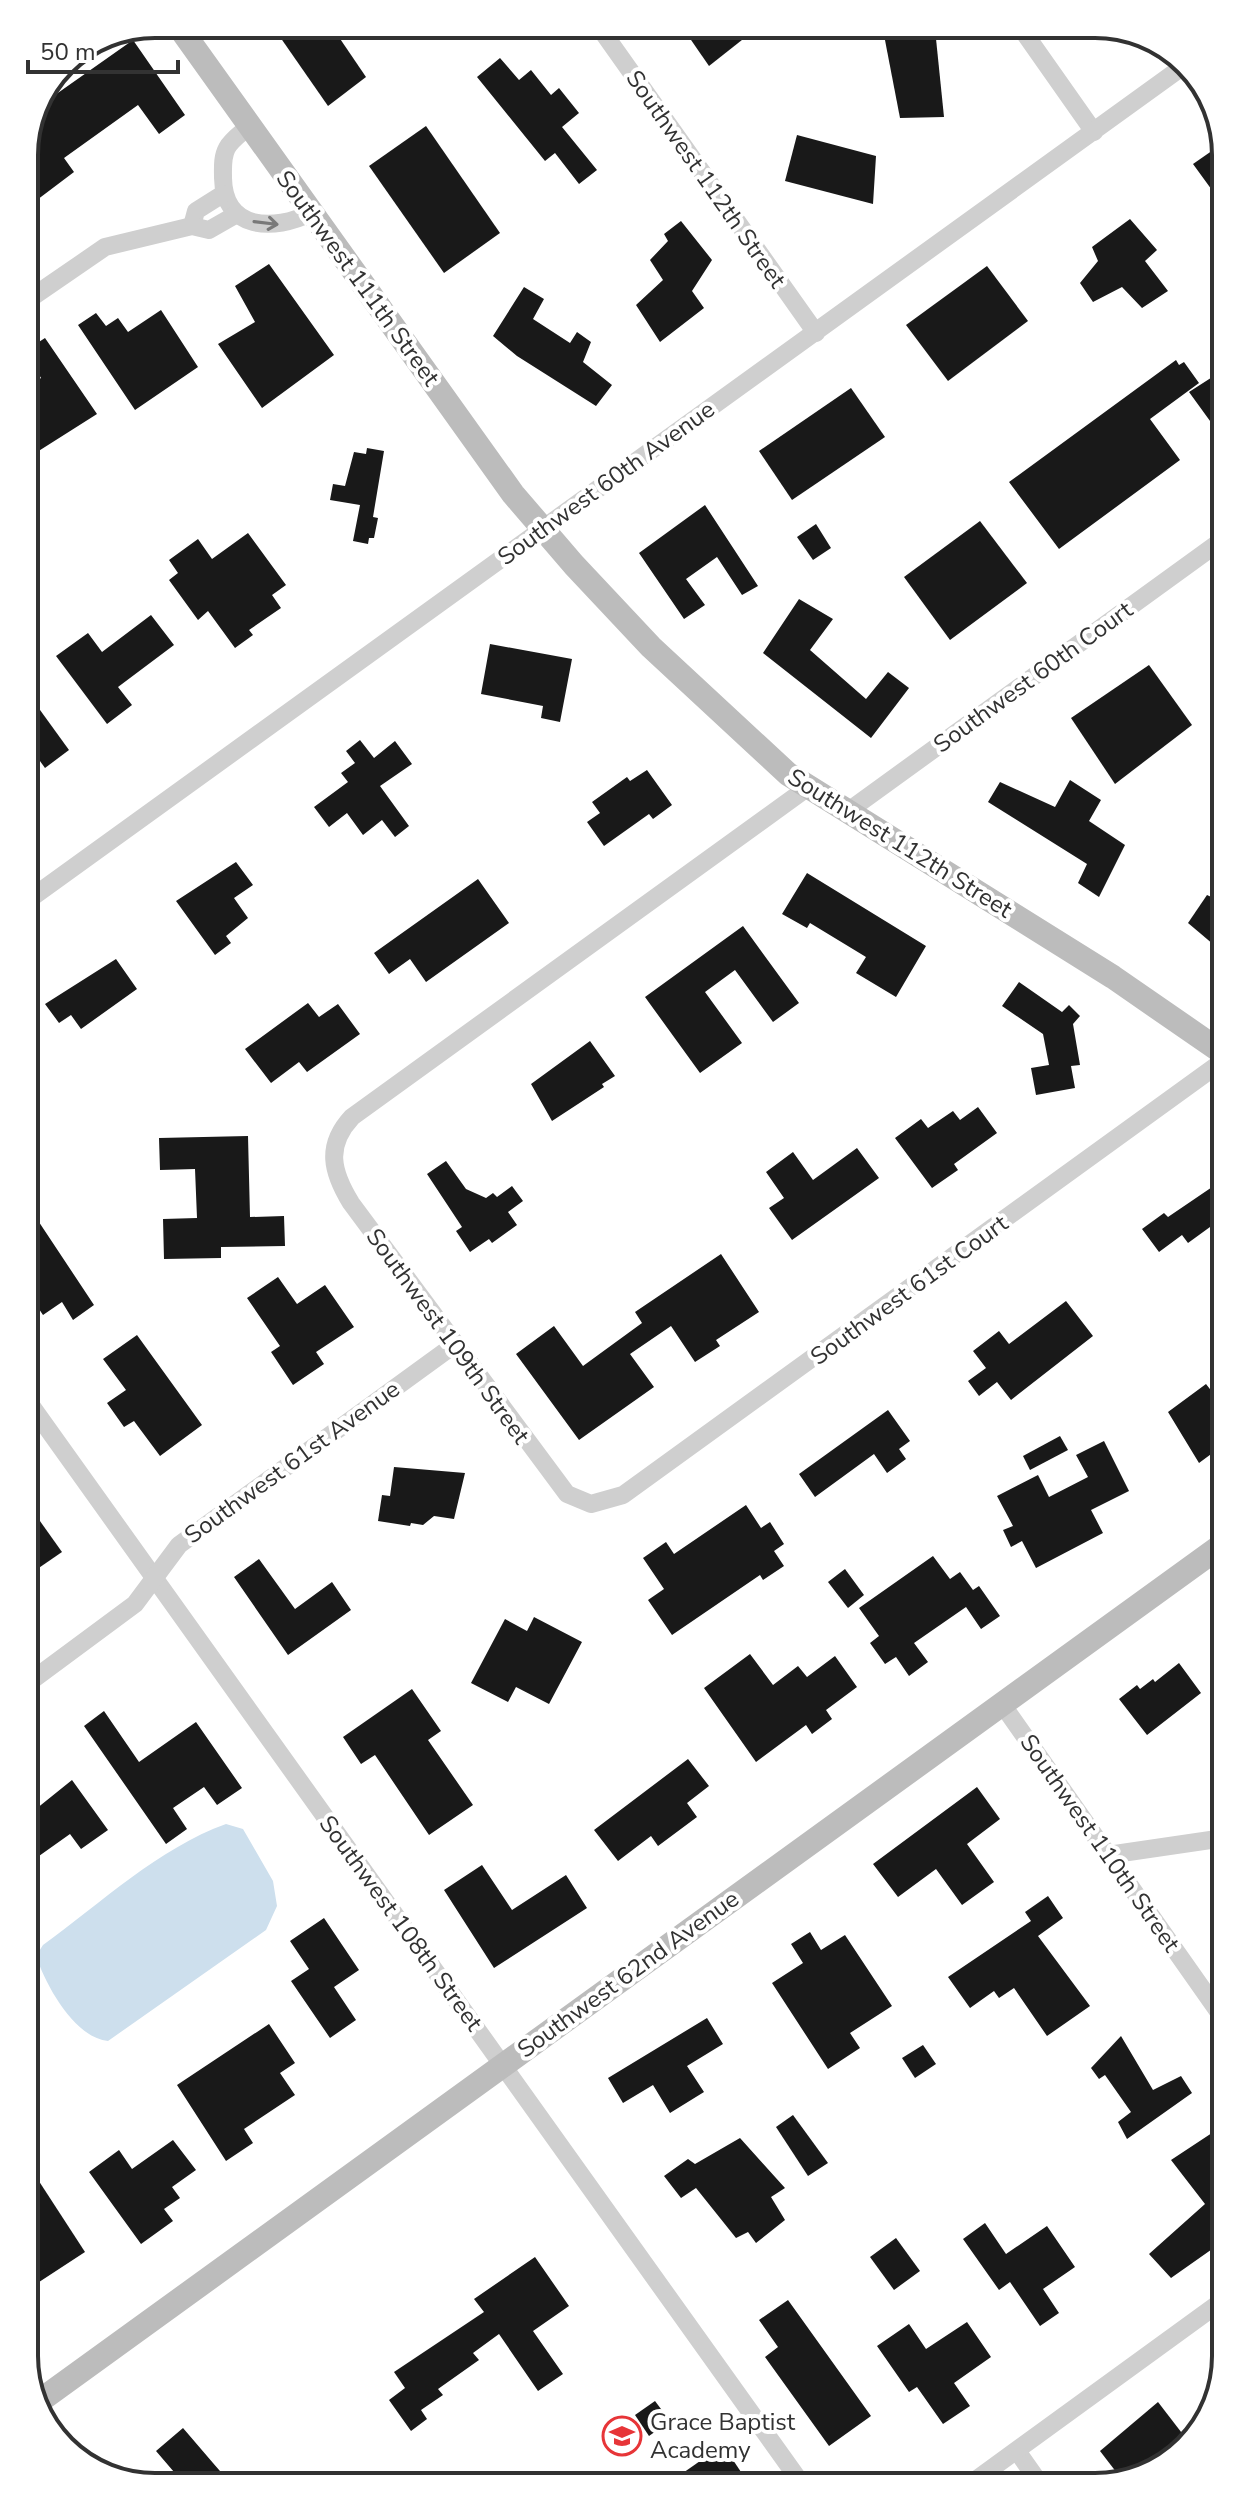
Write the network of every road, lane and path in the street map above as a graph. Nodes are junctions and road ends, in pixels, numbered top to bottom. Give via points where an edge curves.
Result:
1 (187, 38) edge
2 (607, 38) edge
3 (1028, 38) edge
4 (1177, 71) edge
5 (249, 126) junction
6 (1094, 132) junction
7 (223, 194) junction
8 (311, 213) junction
9 (237, 214) junction
10 (192, 226) junction
11 (38, 293) edge
12 (816, 333) junction
13 (543, 530) junction
14 (1212, 547) edge
15 (807, 788) junction
16 (847, 812) junction
17 (38, 893) edge
18 (1212, 1045) edge
19 (1212, 1069) edge
20 (454, 1345) junction
21 (38, 1415) edge
22 (591, 1504) joint
23 (1212, 1552) edge
24 (154, 1578) junction
25 (38, 1676) edge
26 (1002, 1704) junction
27 (1212, 1840) edge
28 (1108, 1855) junction
29 (1212, 2003) edge
30 (501, 2065) junction
31 (1212, 2308) edge
32 (46, 2397) edge
33 (1017, 2451) junction
34 (794, 2473) edge
35 (986, 2473) edge
36 (1032, 2473) edge

1 - 5 main road, Southwest 111th Street
2 - 12 street, Southwest 112th Street
3 - 6 street
4 - 6 street, Southwest 60th Avenue
5 - 7 street via 227,147
5 - 8 main road, Southwest 111th Street
6 - 12 street, Southwest 60th Avenue
7 - 9 street
7 - 10 street via 196,211
9 -> 8 street via 276,225
8 - 13 main road, Southwest 111th Street
9 - 10 street via 209,230
10 - 11 street via 105,247
12 - 13 street, Southwest 60th Avenue
13 - 15 main road, Southwest 112th Street via 685,681
13 - 17 street, Southwest 60th Avenue
14 - 16 street, Southwest 60th Court
15 - 16 main road, Southwest 112th Street
15 - 20 street, Southwest 109th Street via 352,1117 333,1147 341,1186
16 - 18 main road, Southwest 112th Street via 1113,977
19 - 22 street, Southwest 61st Court via 623,1495
20 - 22 street, Southwest 109th Street via 556,1484
20 - 24 street, Southwest 61st Avenue via 179,1545
21 - 24 street, Southwest 108th Street
23 - 26 main road, Southwest 62nd Avenue
24 - 25 street, Southwest 61st Avenue via 135,1604
24 - 30 street, Southwest 108th Street
26 - 28 street, Southwest 110th Street
26 - 30 main road, Southwest 62nd Avenue
27 - 28 street
28 - 29 street, Southwest 110th Street
30 - 32 main road, Southwest 62nd Avenue
30 - 34 street, Southwest 108th Street
31 - 33 street
33 - 35 street
33 - 36 street

